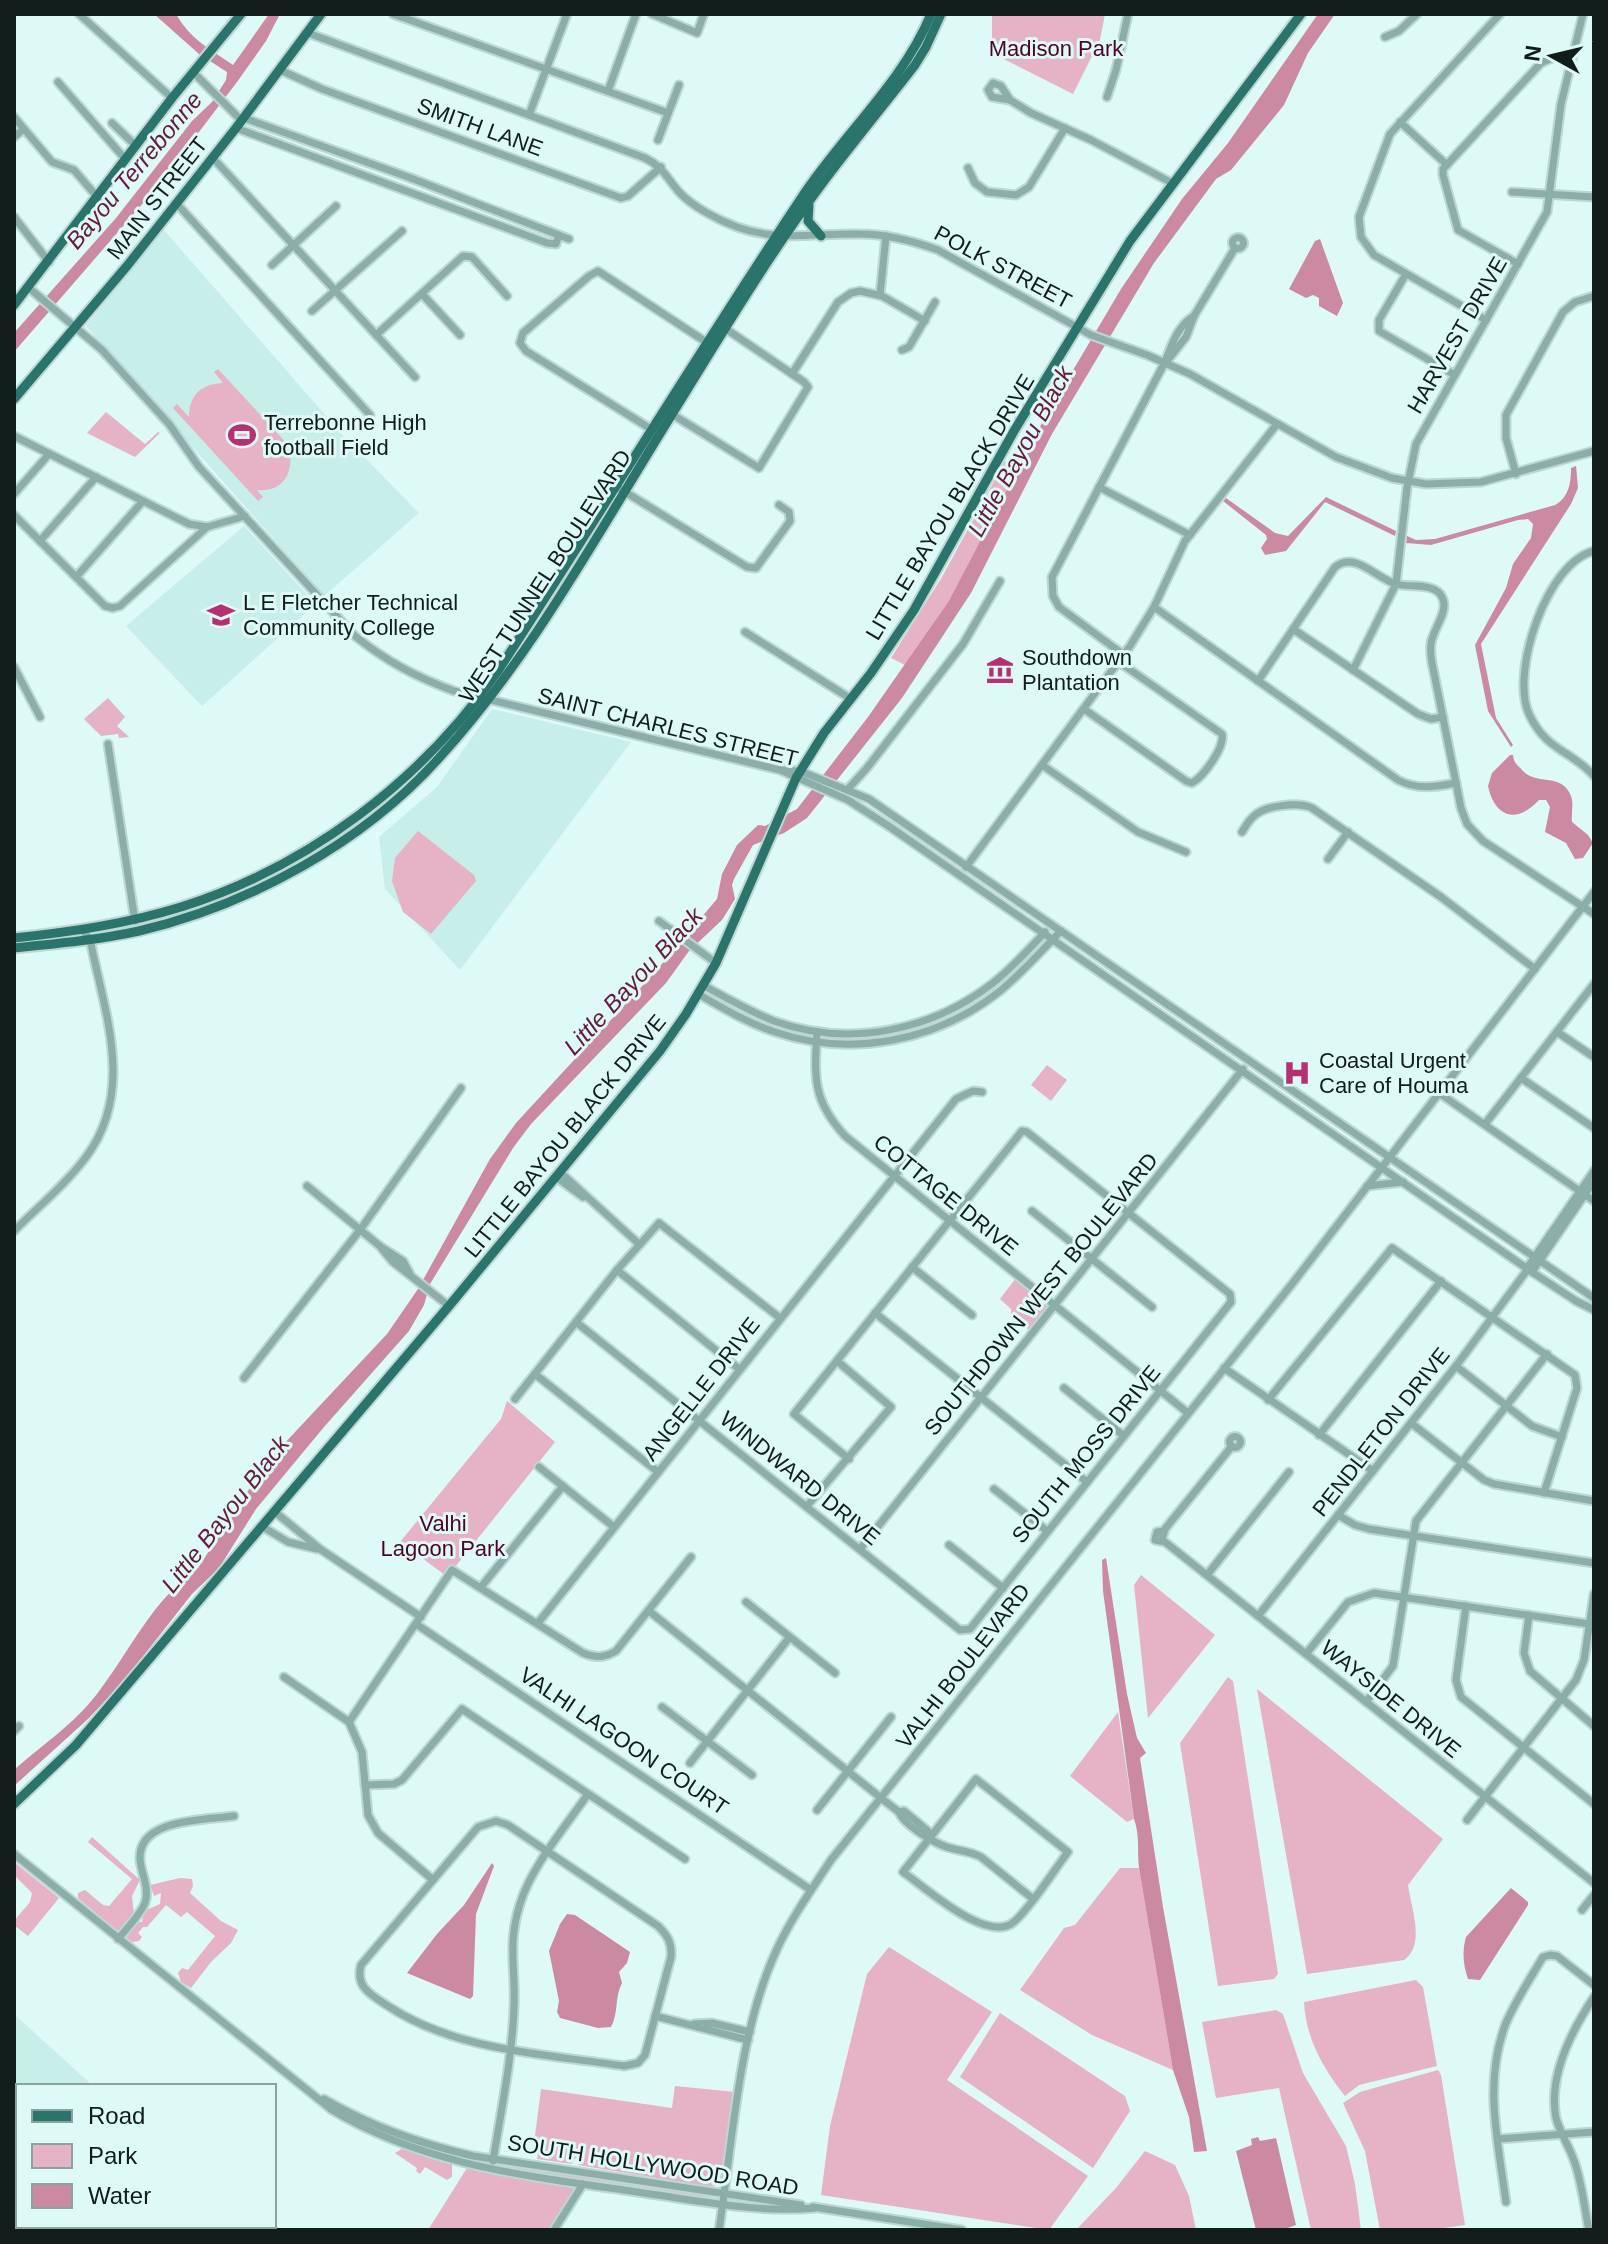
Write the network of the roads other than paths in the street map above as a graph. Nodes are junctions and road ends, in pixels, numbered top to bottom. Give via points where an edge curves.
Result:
1 (79, 14) edge
2 (321, 14) edge
3 (393, 14) edge
4 (425, 14) edge
5 (567, 14) edge
6 (636, 14) edge
7 (652, 14) edge
8 (704, 14) edge
9 (931, 14) edge
10 (941, 14) edge
11 (1128, 14) edge
12 (1417, 14) edge
13 (1500, 14) edge
14 (1583, 14) edge
15 (1301, 15) edge
16 (237, 16) edge
17 (421, 24) junction
18 (308, 33) junction
19 (1385, 37) dead end
20 (1571, 59) junction
21 (547, 68) junction
22 (280, 70) junction
23 (194, 73) junction
24 (58, 82) dead end
25 (679, 85) dead end
26 (608, 91) junction
27 (1107, 97) dead end
28 (172, 98) junction
29 (1010, 100) dead end
30 (668, 113) junction
31 (529, 115) junction
32 (14, 117) edge
33 (241, 122) junction
34 (1400, 122) junction
35 (112, 123) dead end
36 (1065, 128) junction
37 (24, 129) junction
38 (274, 130) junction
39 (14, 137) edge
40 (658, 140) dead end
41 (270, 141) junction
42 (136, 146) junction
43 (838, 155) junction
44 (212, 157) junction
45 (126, 160) junction
46 (1447, 165) junction
47 (661, 167) junction
48 (968, 168) dead end
49 (1172, 183) junction
50 (1512, 192) dead end
51 (1551, 194) junction
52 (1594, 197) edge
53 (98, 198) junction
54 (176, 203) junction
55 (809, 204) junction
56 (336, 206) dead end
57 (14, 217) edge
58 (402, 231) dead end
59 (559, 235) junction
60 (776, 236) junction
61 (821, 236) junction
62 (886, 236) junction
63 (787, 237) junction
64 (569, 239) dead end
65 (293, 245) junction
66 (1235, 248) dead end
67 (49, 262) junction
68 (1518, 264) junction
69 (272, 265) dead end
70 (1406, 274) junction
71 (29, 288) junction
72 (335, 290) junction
73 (422, 294) junction
74 (880, 295) junction
75 (507, 296) dead end
76 (1594, 296) edge
77 (935, 302) dead end
78 (14, 305) edge
79 (312, 311) dead end
80 (1194, 316) junction
81 (1486, 320) junction
82 (925, 321) junction
83 (1078, 328) junction
84 (76, 329) junction
85 (726, 329) junction
86 (1180, 329) junction
87 (1188, 334) junction
88 (376, 335) junction
89 (460, 335) dead end
90 (706, 342) junction
91 (902, 350) dead end
92 (1165, 362) junction
93 (792, 374) junction
94 (1455, 375) junction
95 (415, 377) dead end
96 (14, 399) edge
97 (668, 412) junction
98 (370, 415) dead end
99 (1277, 424) junction
100 (651, 429) junction
101 (14, 436) edge
102 (1594, 451) edge
103 (49, 454) junction
104 (1516, 474) junction
105 (96, 477) junction
106 (1407, 482) junction
107 (1099, 487) junction
108 (620, 488) junction
109 (14, 494) edge
110 (143, 501) junction
111 (779, 505) dead end
112 (14, 515) edge
113 (245, 516) junction
114 (207, 527) junction
115 (1190, 535) junction
116 (40, 541) junction
117 (1594, 551) edge
118 (76, 577) junction
119 (1000, 581) dead end
120 (1396, 584) junction
121 (1154, 607) junction
122 (1293, 629) junction
123 (742, 633) dead end
124 (1121, 659) junction
125 (14, 667) edge
126 (1353, 670) junction
127 (1258, 681) junction
128 (483, 699) junction
129 (851, 699) junction
130 (1084, 709) junction
131 (40, 717) dead end
132 (1443, 717) junction
133 (108, 744) dead end
134 (1042, 765) junction
135 (798, 774) junction
136 (1594, 776) edge
137 (1456, 783) junction
138 (831, 788) junction
139 (847, 790) junction
140 (1242, 832) dead end
141 (1348, 832) junction
142 (1186, 852) dead end
143 (1328, 859) dead end
144 (968, 866) junction
145 (960, 875) junction
146 (1594, 892) edge
147 (1582, 907) junction
148 (1594, 914) edge
149 (135, 919) junction
150 (659, 921) dead end
151 (1052, 924) junction
152 (137, 931) junction
153 (1061, 931) junction
154 (1044, 933) junction
155 (86, 935) junction
156 (14, 938) edge
157 (1053, 939) junction
158 (14, 948) edge
159 (716, 963) junction
160 (1535, 969) junction
161 (1594, 985) edge
162 (701, 990) junction
163 (817, 1032) junction
164 (1557, 1032) junction
165 (817, 1042) junction
166 (1594, 1057) edge
167 (1249, 1060) junction
168 (1241, 1070) junction
169 (1521, 1078) junction
170 (461, 1088) dead end
171 (982, 1092) dead end
172 (1439, 1093) junction
173 (1485, 1124) junction
174 (1594, 1128) edge
175 (1388, 1157) junction
176 (1382, 1166) junction
177 (1594, 1171) edge
178 (558, 1175) junction
179 (894, 1176) junction
180 (1594, 1181) edge
181 (1403, 1182) junction
182 (307, 1186) dead end
183 (1367, 1186) junction
184 (1582, 1193) junction
185 (1594, 1201) edge
186 (1032, 1211) dead end
187 (1129, 1213) junction
188 (948, 1221) junction
189 (360, 1230) junction
190 (14, 1231) edge
191 (639, 1244) junction
192 (1092, 1259) junction
193 (1536, 1260) junction
194 (912, 1267) junction
195 (617, 1270) junction
196 (1529, 1270) junction
197 (1441, 1281) junction
198 (1584, 1292) junction
199 (1594, 1298) edge
200 (1576, 1301) junction
201 (449, 1306) junction
202 (1054, 1306) junction
203 (1152, 1307) dead end
204 (1594, 1310) edge
205 (875, 1313) junction
206 (972, 1315) dead end
207 (1494, 1317) junction
208 (780, 1318) junction
209 (576, 1322) junction
210 (1547, 1354) junction
211 (837, 1361) junction
212 (1456, 1366) junction
213 (1224, 1368) junction
214 (739, 1369) junction
215 (535, 1374) junction
216 (244, 1378) dead end
217 (1064, 1388) dead end
218 (1161, 1389) junction
219 (980, 1397) junction
220 (515, 1399) dead end
221 (1268, 1400) junction
222 (1506, 1406) junction
223 (1188, 1413) junction
224 (699, 1421) junction
225 (1411, 1423) junction
226 (1319, 1435) junction
227 (1124, 1436) junction
228 (1562, 1437) junction
229 (1232, 1446) dead end
230 (849, 1459) junction
231 (1461, 1462) junction
232 (539, 1467) dead end
233 (1373, 1471) junction
234 (658, 1472) junction
235 (1289, 1472) dead end
236 (1087, 1482) junction
237 (563, 1486) junction
238 (994, 1489) dead end
239 (1544, 1493) junction
240 (1594, 1501) edge
241 (807, 1506) junction
242 (275, 1512) junction
243 (1338, 1515) junction
244 (263, 1527) junction
245 (614, 1527) junction
246 (1047, 1531) junction
247 (1413, 1536) junction
248 (949, 1545) dead end
249 (320, 1549) junction
250 (860, 1549) junction
251 (691, 1557) dead end
252 (1594, 1563) edge
253 (1207, 1575) junction
254 (481, 1587) junction
255 (1003, 1588) junction
256 (1594, 1594) edge
257 (1404, 1596) junction
258 (746, 1602) dead end
259 (1466, 1606) junction
260 (649, 1611) junction
261 (1529, 1615) junction
262 (1258, 1616) junction
263 (418, 1620) junction
264 (538, 1623) junction
265 (1589, 1624) junction
266 (965, 1631) joint
267 (789, 1638) junction
268 (1306, 1654) junction
269 (835, 1673) dead end
270 (284, 1677) dead end
271 (747, 1691) junction
272 (1563, 1701) junction
273 (1366, 1702) junction
274 (662, 1707) dead end
275 (891, 1717) dead end
276 (349, 1722) junction
277 (1594, 1726) edge
278 (707, 1741) junction
279 (1524, 1749) junction
280 (690, 1763) dead end
281 (848, 1770) junction
282 (752, 1775) dead end
283 (365, 1785) junction
284 (588, 1794) junction
285 (1486, 1797) junction
286 (881, 1798) junction
287 (14, 1804) edge
288 (1594, 1804) edge
289 (817, 1810) dead end
290 (234, 1816) dead end
291 (1467, 1820) dead end
292 (930, 1837) junction
293 (549, 1852) junction
294 (14, 1854) edge
295 (685, 1859) dead end
296 (432, 1879) junction
297 (1594, 1883) edge
298 (811, 1890) junction
299 (1594, 1895) edge
300 (1032, 1898) junction
301 (1582, 1910) dead end
302 (118, 1939) junction
303 (1594, 1985) edge
304 (1594, 1997) edge
305 (655, 2016) junction
306 (749, 2036) junction
307 (510, 2049) junction
308 (305, 2088) junction
309 (1594, 2132) edge
310 (1562, 2135) junction
311 (1498, 2139) junction
312 (493, 2159) junction
313 (492, 2169) junction
314 (583, 2184) junction
315 (724, 2194) junction
316 (1506, 2202) dead end
317 (723, 2204) junction
318 (815, 2208) junction
319 (554, 2230) edge
320 (719, 2230) edge
321 (962, 2230) edge
322 (1589, 2230) edge

1 - 28 street
2 - 18 main road, MAIN STREET
3 - 17 street
4 - 17 street
5 - 21 street
6 - 26 street
7 - 8 street via 697,33
9 - 43 main road, WEST TUNNEL BOULEVARD via 907,59
10 - 43 main road, WEST TUNNEL BOULEVARD via 915,65
11 - 27 street
12 - 19 street
13 - 34 street
14 - 20 street, HARVEST DRIVE
15 - 49 main road, LITTLE BAYOU BLACK DRIVE
16 - 23 main road
17 - 21 street
18 - 22 main road, MAIN STREET
18 - 31 street, POLK STREET
20 - 46 street via 1556,56 1541,63
20 - 51 street, HARVEST DRIVE
21 - 26 street
21 - 31 street
22 - 33 main road, MAIN STREET
22 - 47 street, SMITH LANE via 621,198
23 - 28 main road
23 - 33 street
24 - 45 street
25 - 30 street
26 - 30 street
28 - 42 main road
29 - 36 street
30 - 40 street
31 - 47 street, POLK STREET
32 - 37 street
33 - 38 street
33 - 41 street
33 - 44 main road, MAIN STREET
34 - 46 street
34 - 70 street via 1388,138 1358,223 1370,251
35 - 42 street
36 - 48 street via 1029,187 1016,195 987,192
36 - 49 street
37 - 39 street
37 - 53 street via 52,162 74,170
38 - 41 street
38 - 59 street
41 - 59 street via 547,243 556,244
42 - 45 main road
43 - 55 main road, WEST TUNNEL BOULEVARD
43 - 60 main road, WEST TUNNEL BOULEVARD
44 - 54 main road, MAIN STREET
44 - 65 street
45 - 53 main road
46 - 68 street via 1443,175 1458,230
47 - 60 street, POLK STREET via 681,194 700,208 738,227
49 - 83 main road, LITTLE BAYOU BLACK DRIVE
50 - 51 street
51 - 52 street
51 - 68 street, HARVEST DRIVE via 1545,217
53 - 67 main road
54 - 84 main road, MAIN STREET
54 - 98 street
55 - 61 main road via 808,221
55 - 63 main road, WEST TUNNEL BOULEVARD
56 - 65 street
57 - 67 street
58 - 72 street
59 - 64 street
60 - 63 street, POLK STREET
60 - 90 main road, WEST TUNNEL BOULEVARD
61 - 62 street, POLK STREET
61 - 63 street, POLK STREET
62 - 74 street
62 - 83 street, POLK STREET via 949,255
63 - 85 main road, WEST TUNNEL BOULEVARD
65 - 69 street
65 - 72 street
66 - 80 street
67 - 71 main road
68 - 81 street, HARVEST DRIVE
70 - 81 street
70 - 94 street via 1378,322 1379,331
71 - 78 main road
71 - 84 street, SAINT CHARLES STREET
72 - 79 street
72 - 88 street
73 - 75 street via 466,255
73 - 88 street
73 - 89 street
74 - 82 street
74 - 93 street via 860,291 844,296
76 - 104 street via 1563,312 1510,405 1504,428
77 - 82 street
80 - 86 street
80 - 87 street
81 - 94 street, HARVEST DRIVE
82 - 91 street
83 - 92 street, POLK STREET
83 - 129 main road, LITTLE BAYOU BLACK DRIVE via 914,610
84 - 96 main road, MAIN STREET
84 - 113 street, SAINT CHARLES STREET via 138,388
85 - 93 street
85 - 97 main road, WEST TUNNEL BOULEVARD
86 - 87 street
86 - 92 street
87 - 92 street
88 - 95 street
90 - 97 main road, WEST TUNNEL BOULEVARD
90 - 100 street via 598,271 523,333 520,343 526,351
92 - 99 street, POLK STREET
92 - 107 street
93 - 97 street via 804,382 807,392 759,468
94 - 106 street, HARVEST DRIVE via 1416,444
97 - 100 main road, WEST TUNNEL BOULEVARD
97 - 108 main road, WEST TUNNEL BOULEVARD
99 - 106 street, POLK STREET via 1336,457
99 - 115 street
100 - 108 main road, WEST TUNNEL BOULEVARD
101 - 103 street
102 - 104 street, POLK STREET
103 - 105 street
103 - 109 street
104 - 106 street, POLK STREET via 1463,484
105 - 110 street
105 - 116 street
106 - 120 street, HARVEST DRIVE
107 - 115 street
107 - 124 street via 1051,586 1059,607
108 - 111 street via 756,568 790,521 789,512
108 - 128 main road, WEST TUNNEL BOULEVARD
110 - 114 street
110 - 118 street
112 - 116 street
113 - 114 street
113 - 128 street, SAINT CHARLES STREET via 355,636 378,654 428,682
114 - 118 street via 116,608 105,606
115 - 121 street
116 - 118 street
117 - 136 street via 1568,564 1561,575 1537,619 1523,678 1534,723 1554,748
119 - 139 street via 963,644
120 - 122 street via 1354,562 1341,563
120 - 126 street, HARVEST DRIVE
120 - 132 street via 1433,589 1443,598 1431,644
121 - 124 street
121 - 127 street
122 - 126 street
122 - 127 street
123 - 129 street
124 - 130 street
124 - 130 street via 1222,734 1223,742 1198,779 1189,782
125 - 131 street
126 - 132 street via 1418,714
127 - 137 street via 1404,783 1429,788
128 - 135 street, SAINT CHARLES STREET
128 - 149 main road, WEST TUNNEL BOULEVARD via 400,781 316,844 224,891
128 - 152 main road, WEST TUNNEL BOULEVARD via 437,761 331,848 227,901
129 - 135 main road, LITTLE BAYOU BLACK DRIVE
130 - 134 street
132 - 137 street
133 - 149 street
134 - 142 street via 1138,832
134 - 144 street
135 - 138 street, SAINT CHARLES STREET
135 - 159 main road, LITTLE BAYOU BLACK DRIVE
137 - 147 street via 1464,815 1477,836
138 - 139 street, SAINT CHARLES STREET
138 - 145 street, SAINT CHARLES STREET
139 - 144 street, SAINT CHARLES STREET via 869,799
140 - 141 street via 1261,810 1299,804
141 - 143 street
141 - 160 street
144 - 145 street
144 - 151 street, SAINT CHARLES STREET
145 - 154 street, SAINT CHARLES STREET
146 - 147 street, VALHI BOULEVARD
147 - 148 street
147 - 160 street, VALHI BOULEVARD
149 - 152 street
149 - 155 main road, WEST TUNNEL BOULEVARD
150 - 159 street
151 - 153 street, SAINT CHARLES STREET
151 - 154 street
152 - 155 main road, WEST TUNNEL BOULEVARD
153 - 157 street
153 - 167 street, SAINT CHARLES STREET
154 - 157 street, SAINT CHARLES STREET
154 - 163 street via 993,983 938,1016 883,1031
155 - 156 main road, WEST TUNNEL BOULEVARD
155 - 158 main road, WEST TUNNEL BOULEVARD
155 - 190 street via 114,1052 111,1104 88,1155
157 - 165 street via 998,992 941,1026 886,1042
157 - 168 street, SAINT CHARLES STREET
159 - 162 main road, LITTLE BAYOU BLACK DRIVE
160 - 172 street, VALHI BOULEVARD
161 - 164 street
162 - 163 street
162 - 165 street via 752,1023
162 - 178 main road, LITTLE BAYOU BLACK DRIVE via 660,1051
163 - 165 street, COTTAGE DRIVE
164 - 166 street
164 - 169 street
165 - 179 street, COTTAGE DRIVE via 815,1082 826,1113
167 - 168 street, SOUTHDOWN WEST BOULEVARD
167 - 175 street, SAINT CHARLES STREET
168 - 176 street, SAINT CHARLES STREET
168 - 187 street, SOUTHDOWN WEST BOULEVARD
169 - 173 street
169 - 174 street
170 - 189 street
171 - 179 street, ANGELLE DRIVE via 956,1099
172 - 173 street
172 - 175 street, VALHI BOULEVARD
173 - 184 street
175 - 176 street, VALHI BOULEVARD
175 - 193 street, SAINT CHARLES STREET
176 - 181 street, SAINT CHARLES STREET
176 - 183 street, VALHI BOULEVARD
177 - 184 street
178 - 191 street
178 - 201 main road, LITTLE BAYOU BLACK DRIVE
179 - 188 street, COTTAGE DRIVE
179 - 208 street, ANGELLE DRIVE
180 - 184 street
181 - 183 street
181 - 196 street, SAINT CHARLES STREET
182 - 189 street
183 - 213 street, VALHI BOULEVARD
184 - 185 street
184 - 193 street, PENDLETON DRIVE
186 - 192 street
187 - 188 street via 1022,1131
187 - 192 street, SOUTHDOWN WEST BOULEVARD
187 - 218 street, SOUTH MOSS DRIVE via 1232,1298
188 - 194 street
188 - 202 street, COTTAGE DRIVE
189 - 201 street via 403,1261 410,1274
189 - 216 street
191 - 195 street
191 - 208 street via 659,1223
192 - 202 street, SOUTHDOWN WEST BOULEVARD
192 - 203 street
193 - 196 street, PENDLETON DRIVE
193 - 198 street, SAINT CHARLES STREET
194 - 205 street
194 - 206 street
195 - 209 street
195 - 214 street
196 - 200 street, SAINT CHARLES STREET
196 - 207 street, PENDLETON DRIVE
197 - 207 street
197 - 221 street via 1392,1248
197 - 226 street
198 - 199 street, SAINT CHARLES STREET
198 - 200 street
200 - 204 street, SAINT CHARLES STREET
201 - 242 main road, LITTLE BAYOU BLACK DRIVE
202 - 218 street, COTTAGE DRIVE
202 - 219 street, SOUTHDOWN WEST BOULEVARD
205 - 211 street
205 - 219 street
207 - 210 street
207 - 212 street, PENDLETON DRIVE
208 - 214 street, ANGELLE DRIVE
209 - 215 street
209 - 224 street, WINDWARD DRIVE
210 - 222 street
210 - 228 street via 1577,1380
211 - 230 street via 891,1407
211 - 230 street via 794,1414
212 - 222 street
212 - 225 street, PENDLETON DRIVE
213 - 221 street
213 - 223 street, VALHI BOULEVARD
214 - 224 street, ANGELLE DRIVE
215 - 220 street
215 - 234 street
217 - 227 street
218 - 223 street, COTTAGE DRIVE
218 - 227 street, SOUTH MOSS DRIVE
219 - 236 street
219 - 250 street, SOUTHDOWN WEST BOULEVARD
221 - 226 street
222 - 228 street via 1532,1426
222 - 231 street
223 - 286 street, VALHI BOULEVARD
224 - 234 street, ANGELLE DRIVE
224 - 241 street, WINDWARD DRIVE
225 - 231 street
225 - 233 street, PENDLETON DRIVE
226 - 233 street
227 - 236 street, SOUTH MOSS DRIVE
228 - 239 street
229 - 253 street, WAYSIDE DRIVE via 1154,1538
230 - 241 street
231 - 239 street via 1494,1484
231 - 247 street via 1416,1521
232 - 237 street
233 - 243 street, PENDLETON DRIVE
234 - 245 street, ANGELLE DRIVE
235 - 253 street
236 - 246 street, SOUTH MOSS DRIVE
237 - 245 street
237 - 254 street
238 - 246 street
239 - 240 street
241 - 250 street, WINDWARD DRIVE
242 - 244 main road, LITTLE BAYOU BLACK DRIVE
242 - 249 street, VALHI LAGOON COURT
243 - 247 street via 1355,1525
243 - 262 street, PENDLETON DRIVE
244 - 249 street, VALHI LAGOON COURT via 288,1542
244 - 287 main road, LITTLE BAYOU BLACK DRIVE via 76,1745
245 - 264 street, ANGELLE DRIVE
246 - 255 street, SOUTH MOSS DRIVE
247 - 252 street
247 - 257 street
248 - 255 street
249 - 263 street, VALHI LAGOON COURT
250 - 266 street, WINDWARD DRIVE
251 - 260 street
253 - 262 street, WAYSIDE DRIVE
254 - 263 street via 452,1570
254 - 264 street
255 - 266 street, SOUTH MOSS DRIVE
256 - 265 street
257 - 259 street
257 - 268 street via 1374,1593 1348,1602
257 - 273 street via 1393,1666
258 - 267 street
259 - 261 street
259 - 279 street via 1458,1691
260 - 264 street via 607,1656 583,1653
260 - 271 street
261 - 265 street
261 - 272 street via 1527,1665
262 - 268 street, WAYSIDE DRIVE
263 - 276 street
263 - 298 street, VALHI LAGOON COURT
265 - 272 street via 1581,1669
267 - 269 street
267 - 271 street
268 - 273 street, WAYSIDE DRIVE
270 - 276 street
271 - 278 street
271 - 281 street
272 - 277 street
272 - 279 street
273 - 285 street, WAYSIDE DRIVE
274 - 278 street
275 - 281 street
276 - 283 street via 362,1752
278 - 280 street
278 - 282 street
279 - 285 street
279 - 288 street
281 - 286 street
281 - 289 street
283 - 284 street via 402,1780 462,1709
283 - 296 street via 368,1815 378,1833
284 - 293 street
284 - 295 street
285 - 291 street
285 - 297 street, WAYSIDE DRIVE
286 - 292 street via 904,1811
286 - 298 street, VALHI BOULEVARD
290 - 302 street via 167,1826 148,1836 145,1905
292 - 300 street via 971,1851
292 - 300 street via 903,1872 987,1927 1015,1922
292 - 300 street via 976,1779 1068,1852
293 - 296 street via 508,1825 486,1822
293 - 305 street via 667,1934 671,1957
293 - 307 street via 520,1902 514,1931
294 - 302 street, SOUTH HOLLYWOOD ROAD
296 - 307 street via 361,1965 360,1984 399,2014 436,2031
298 - 306 street, VALHI BOULEVARD via 776,1950
299 - 301 street
302 - 308 street, SOUTH HOLLYWOOD ROAD
303 - 311 street via 1557,1956 1543,1957 1505,2025 1494,2066
304 - 310 street via 1559,2071 1556,2116
305 - 306 street
305 - 307 street via 645,2055 633,2065
306 - 315 street, VALHI BOULEVARD
307 - 312 street
308 - 312 street, SOUTH HOLLYWOOD ROAD via 379,2128
308 - 313 street, SOUTH HOLLYWOOD ROAD via 332,2110 385,2138
309 - 310 street
310 - 311 street
310 - 322 street via 1574,2158
311 - 316 street
312 - 313 street
312 - 315 street, SOUTH HOLLYWOOD ROAD
313 - 314 street, SOUTH HOLLYWOOD ROAD
314 - 317 street, SOUTH HOLLYWOOD ROAD
314 - 319 street
315 - 317 street, VALHI BOULEVARD
315 - 318 street, SOUTH HOLLYWOOD ROAD
317 - 318 street, SOUTH HOLLYWOOD ROAD
317 - 320 street, VALHI BOULEVARD
318 - 321 street

